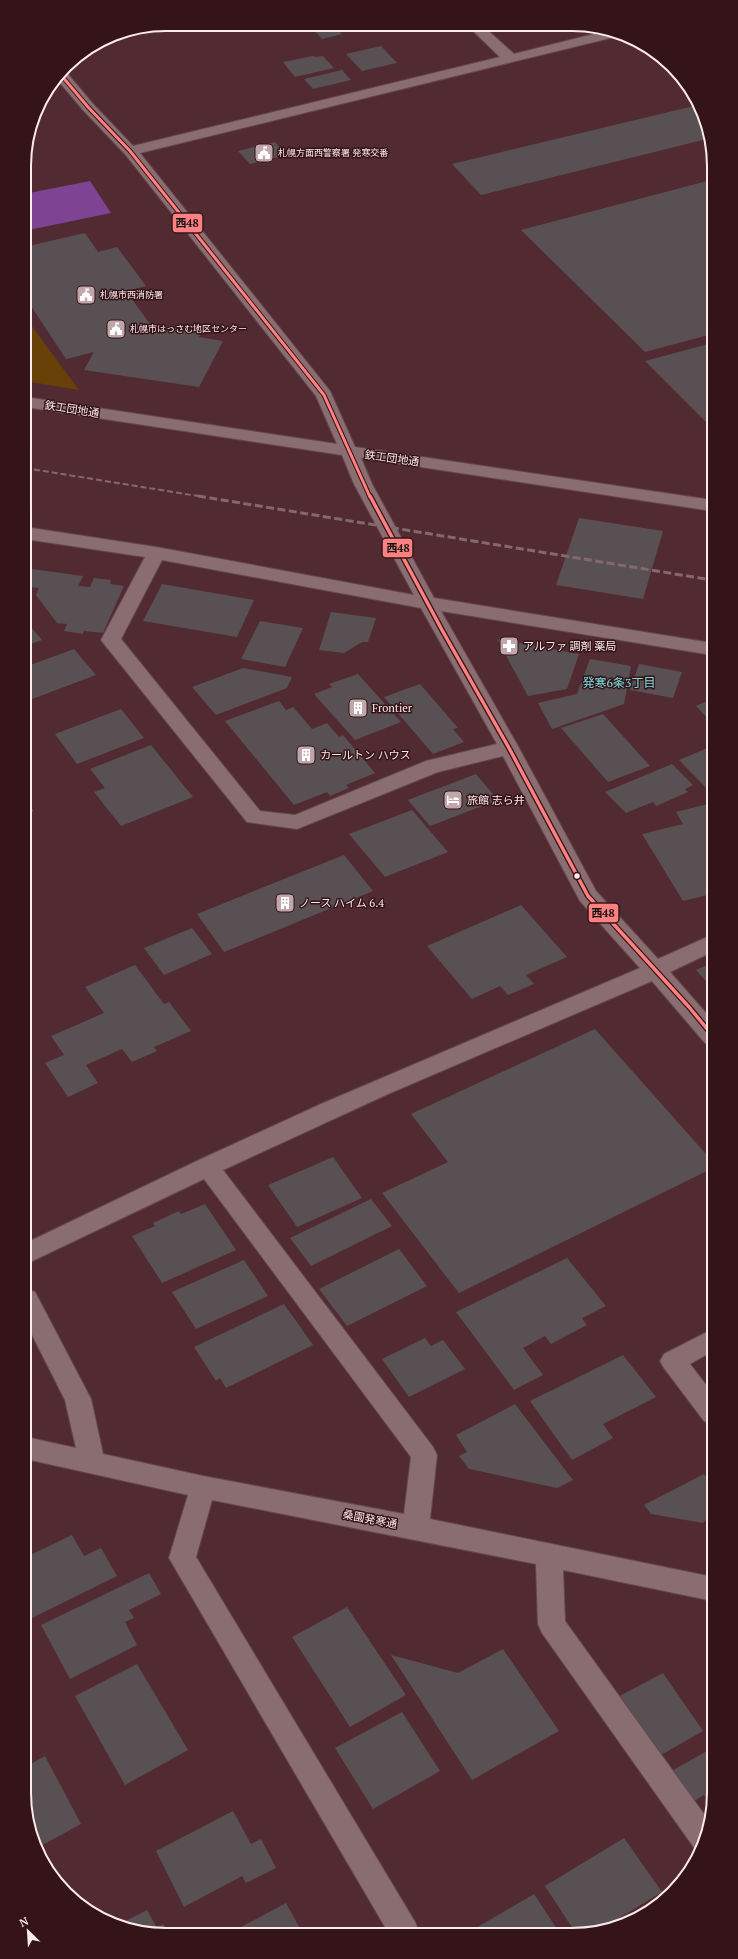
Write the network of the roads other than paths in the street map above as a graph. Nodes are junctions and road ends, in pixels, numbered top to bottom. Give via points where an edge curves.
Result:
1 (480, 31) edge
2 (606, 36) edge
3 (511, 59) junction
4 (64, 78) edge
5 (130, 151) junction
6 (31, 403) edge
7 (348, 452) junction
8 (707, 505) edge
9 (31, 533) edge
10 (156, 553) junction
11 (427, 602) junction
12 (707, 648) edge
13 (509, 748) junction
14 (707, 946) edge
15 (656, 971) junction
16 (707, 1030) edge
17 (207, 1166) junction
18 (31, 1252) edge
19 (31, 1309) edge
20 (707, 1342) edge
21 (707, 1406) edge
22 (31, 1449) edge
23 (92, 1463) junction
24 (203, 1487) junction
25 (416, 1528) junction
26 (549, 1555) junction
27 (707, 1589) edge
28 (701, 1833) edge
29 (402, 1928) edge

1 - 3 street
2 - 3 street
3 - 5 street
4 - 5 street
5 - 7 street via 324,395
6 - 7 street, 鉄工団地通
7 - 8 street, 鉄工団地通
7 - 11 street
9 - 10 street
10 - 11 street
10 - 13 street via 111,640 254,817 297,822 433,766
11 - 12 street
11 - 13 street
13 - 15 street via 588,896
14 - 15 street
15 - 16 street
15 - 17 street via 431,1066
17 - 18 street
17 - 25 street via 424,1455
19 - 23 street via 78,1398
20 - 21 street via 673,1361
22 - 23 street, 桑園発寒通
23 - 24 street, 桑園発寒通
24 - 25 street, 桑園発寒通
24 - 29 street via 182,1558
25 - 26 street, 桑園発寒通
26 - 27 street, 桑園発寒通
26 - 28 street via 552,1624

